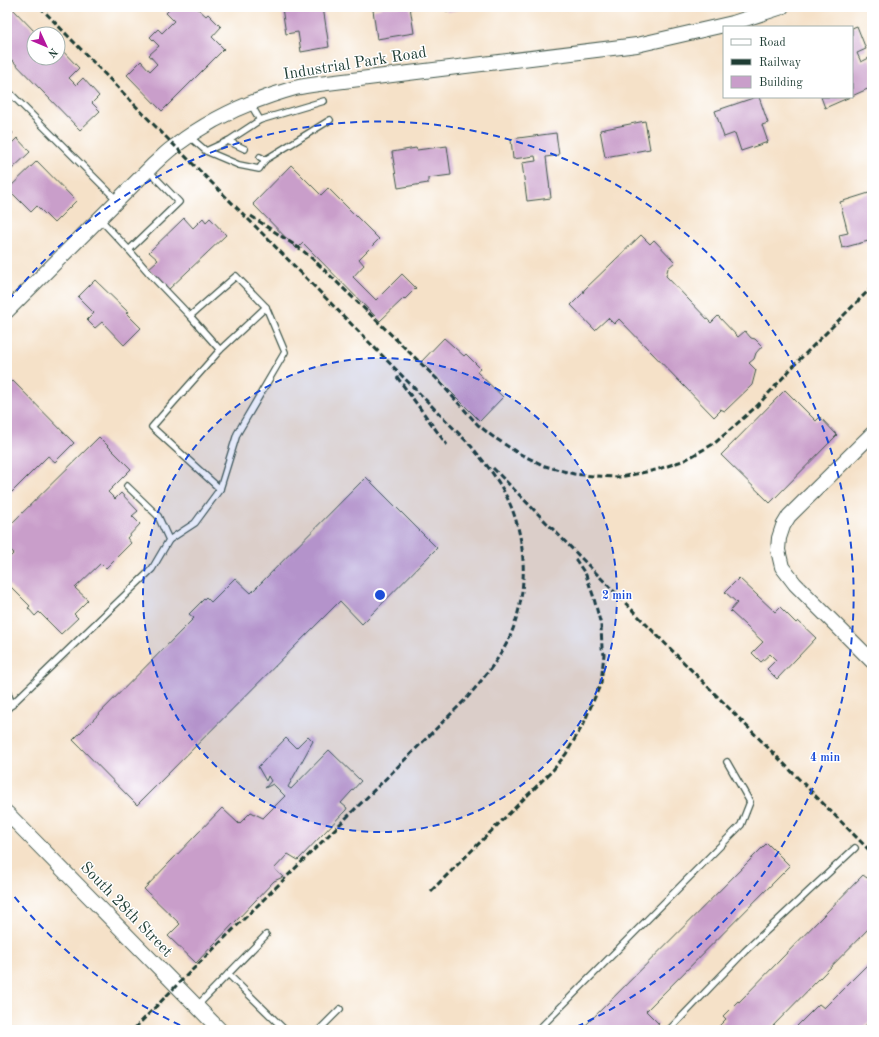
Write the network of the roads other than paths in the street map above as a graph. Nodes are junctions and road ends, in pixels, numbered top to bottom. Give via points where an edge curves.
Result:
1 (782, 7) edge
2 (7, 90) edge
3 (324, 101) dead end
4 (250, 103) junction
5 (260, 120) junction
6 (330, 120) dead end
7 (189, 136) junction
8 (228, 141) junction
9 (245, 149) dead end
10 (206, 151) junction
11 (148, 170) junction
12 (118, 200) junction
13 (99, 218) junction
14 (129, 250) junction
15 (266, 308) junction
16 (7, 311) edge
17 (190, 316) junction
18 (220, 350) junction
19 (872, 434) edge
20 (127, 486) dead end
21 (220, 489) junction
22 (169, 540) junction
23 (872, 661) edge
24 (7, 690) edge
25 (9, 707) edge
26 (727, 762) dead end
27 (7, 813) edge
28 (855, 848) dead end
29 (266, 935) dead end
30 (228, 974) junction
31 (197, 1006) junction
32 (340, 1009) dead end
33 (220, 1030) edge
34 (285, 1030) edge
35 (319, 1030) edge
36 (538, 1030) edge
37 (669, 1030) edge

1 - 4 street, Industrial Park Road via 733,23 637,45 319,84 296,88
2 - 12 lane
3 - 5 lane
4 - 5 lane
4 - 7 street, Industrial Park Road
5 - 8 lane
6 - 10 lane via 262,158 259,169 239,165
7 - 10 lane
7 - 11 street, Industrial Park Road
8 - 9 lane
8 - 10 lane
11 - 12 street, Industrial Park Road
11 - 14 lane via 179,202
12 - 13 street, Industrial Park Road
13 - 14 lane
13 - 16 street, Industrial Park Road
14 - 17 lane
15 - 17 lane via 236,276
15 - 18 lane
15 - 21 lane via 285,352 237,434
17 - 18 lane
18 - 21 lane via 152,427
19 - 23 street via 789,516 779,538 778,550 782,568 795,584
20 - 22 lane via 158,516
21 - 22 lane via 195,523
22 - 25 lane via 152,569
24 - 25 lane
26 - 36 lane via 750,802 741,825
27 - 31 street, South 28th Street
28 - 37 lane via 745,951
29 - 30 lane
30 - 31 lane
30 - 34 lane
31 - 33 street, South 28th Street
32 - 35 lane

